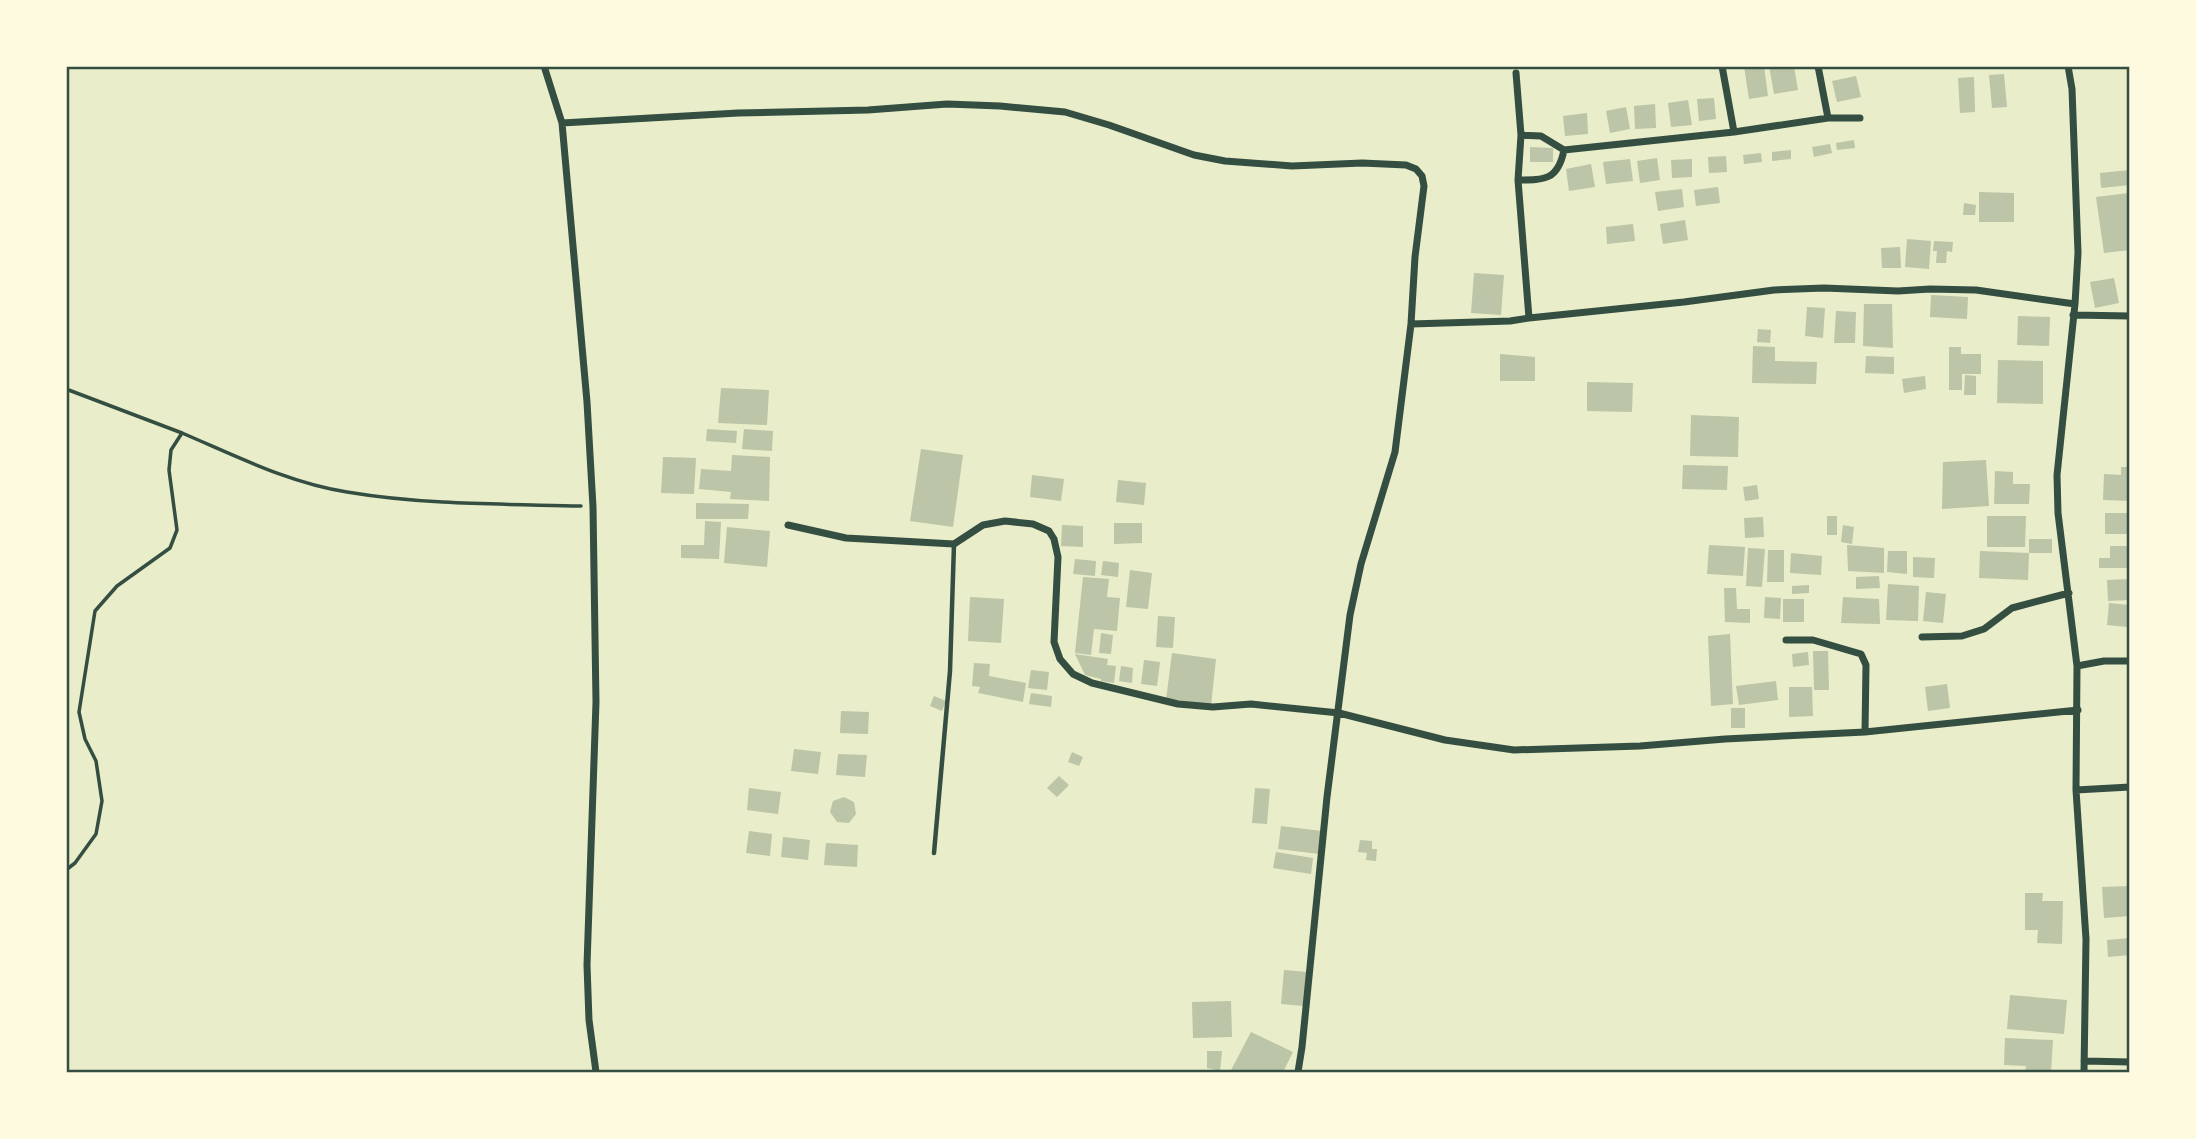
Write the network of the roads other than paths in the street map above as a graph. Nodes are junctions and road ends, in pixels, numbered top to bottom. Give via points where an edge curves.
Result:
1 (544, 66) edge
2 (1722, 66) edge
3 (1818, 66) edge
4 (2068, 66) edge
5 (1516, 73) dead end
6 (1828, 118) junction
7 (1860, 118) dead end
8 (562, 123) junction
9 (1734, 132) junction
10 (1521, 135) junction
11 (1564, 150) junction
12 (1518, 180) junction
13 (2076, 304) junction
14 (2073, 315) junction
15 (2130, 316) edge
16 (1529, 318) junction
17 (1411, 324) junction
18 (788, 525) dead end
19 (954, 544) junction
20 (2069, 593) junction
21 (1922, 637) dead end
22 (1786, 640) dead end
23 (2130, 661) edge
24 (2077, 666) junction
25 (2078, 710) junction
26 (1339, 713) junction
27 (1866, 732) junction
28 (2130, 787) edge
29 (2076, 790) junction
30 (934, 853) dead end
31 (2084, 1061) junction
32 (2130, 1062) edge
33 (596, 1073) edge
34 (1298, 1073) edge
35 (2084, 1073) edge

1 - 8 street
2 - 9 street
3 - 6 street
4 - 13 street via 2077,183
5 - 10 street
6 - 7 street
6 - 9 street
8 - 17 street via 947,104 1000,106 1065,112 1194,155 1234,162 1406,165 1422,176 1424,186
8 - 33 street via 593,507 596,702 587,965
9 - 11 street
10 - 11 street via 1541,136
10 - 12 street
11 - 12 street via 1554,175
12 - 16 street
13 - 14 street
13 - 16 street via 1976,290 1810,288
14 - 15 street
14 - 20 street via 2057,475
16 - 17 street
17 - 26 street via 1395,452 1350,615
18 - 19 street via 846,538
19 - 26 street via 983,524 1005,521 1049,531 1058,557 1054,642 1060,659 1073,674 1092,683 1178,705 1251,704
19 - 30 lane via 950,671
20 - 21 street via 2012,608 1984,629 1962,636
20 - 24 street
22 - 27 street via 1812,640 1861,654 1866,665
23 - 24 street
24 - 25 street
25 - 27 street
25 - 29 street
26 - 27 street via 1445,740 1514,750
26 - 34 street
28 - 29 street
29 - 31 street via 2086,939
31 - 32 street
31 - 35 street

